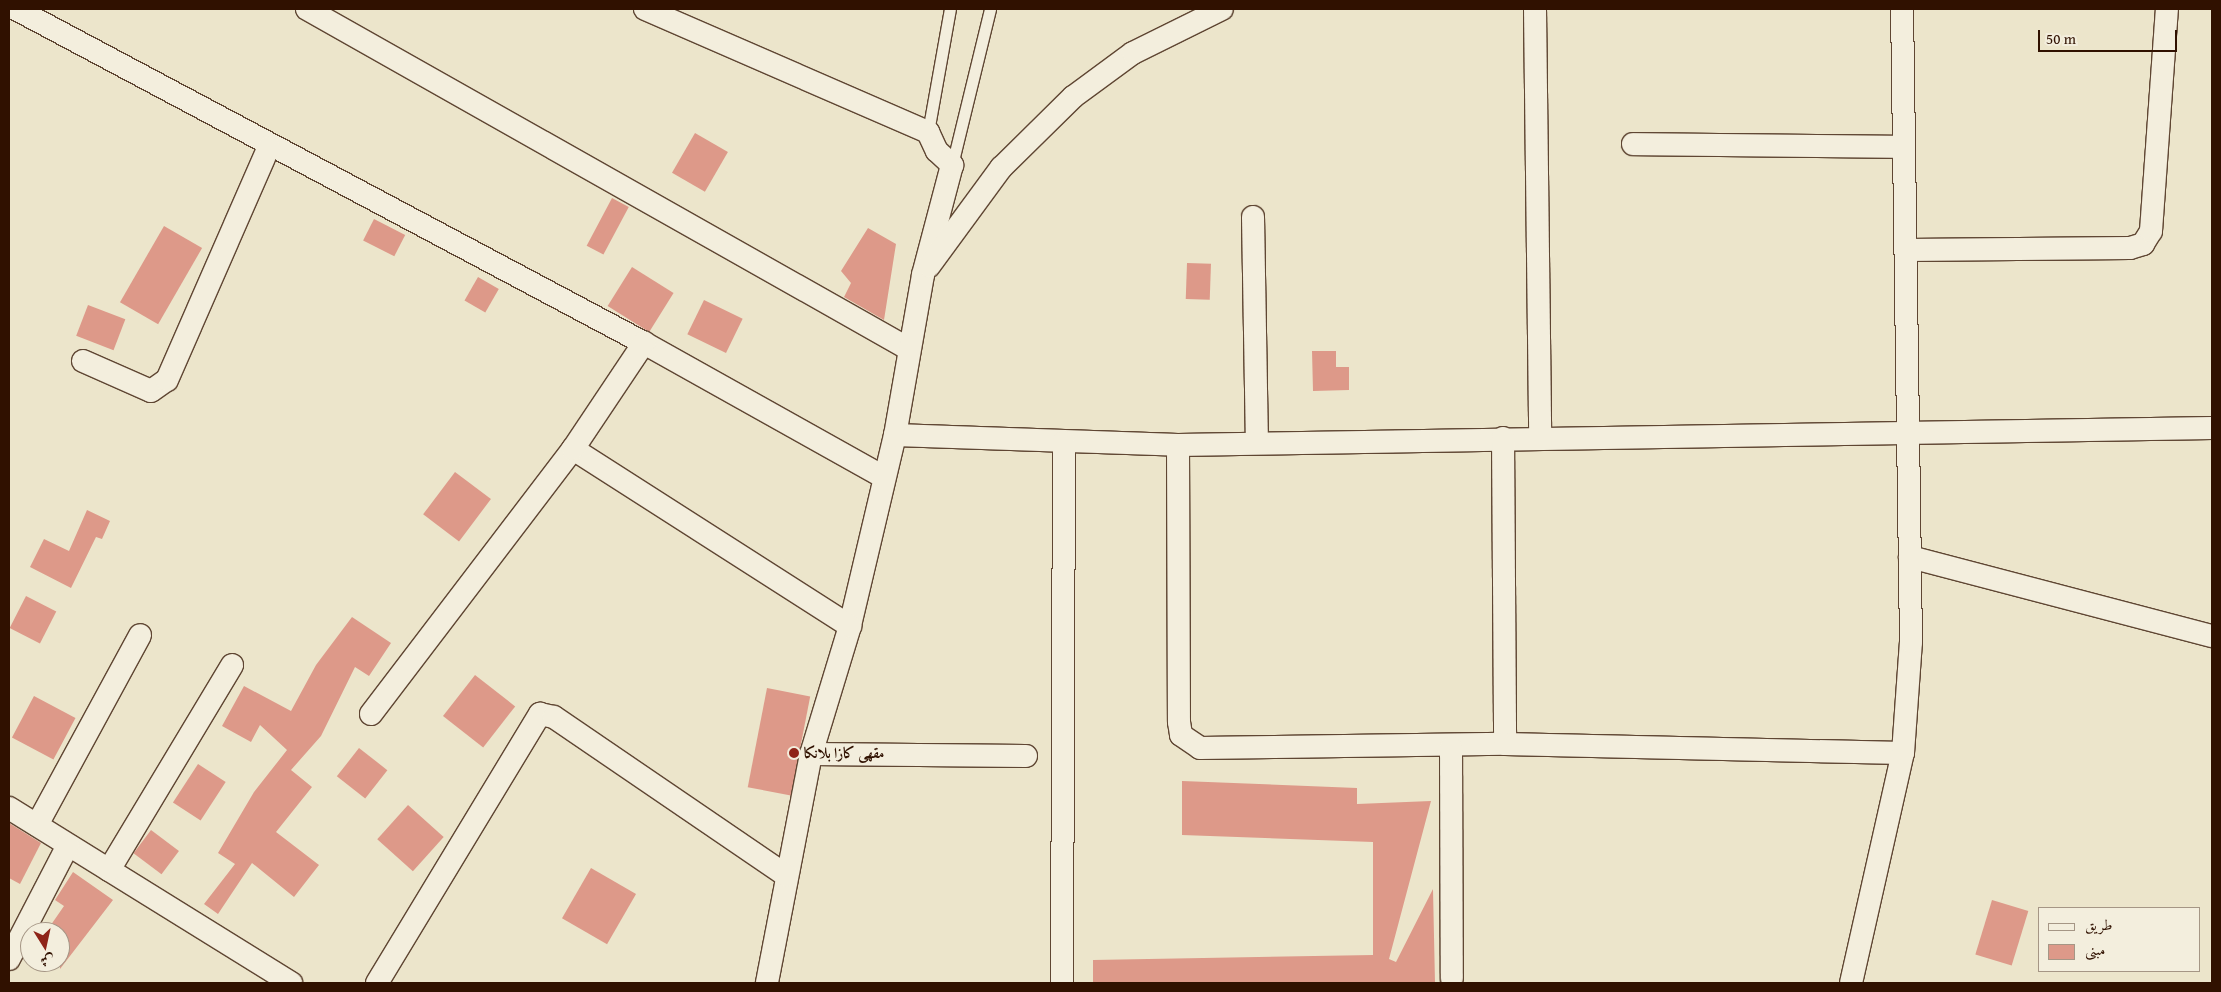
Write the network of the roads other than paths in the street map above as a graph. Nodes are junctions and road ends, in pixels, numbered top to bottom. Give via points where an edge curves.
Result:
1 (16, 9) edge
2 (307, 9) edge
3 (645, 9) edge
4 (950, 9) edge
5 (990, 9) edge
6 (1222, 9) edge
7 (1535, 9) edge
8 (1902, 9) edge
9 (2167, 9) edge
10 (928, 132) junction
11 (1633, 144) dead end
12 (269, 147) junction
13 (1903, 147) junction
14 (952, 165) junction
15 (1254, 217) dead end
16 (1906, 250) junction
17 (923, 275) junction
18 (644, 343) junction
19 (909, 349) junction
20 (83, 361) dead end
21 (2212, 428) edge
22 (1906, 434) junction
23 (896, 435) junction
24 (1540, 437) junction
25 (1503, 438) junction
26 (1064, 442) junction
27 (1257, 442) junction
28 (1178, 445) junction
29 (573, 449) junction
30 (884, 477) junction
31 (1910, 557) junction
32 (850, 626) junction
33 (140, 634) dead end
34 (2212, 636) edge
35 (232, 665) dead end
36 (371, 714) dead end
37 (1505, 744) junction
38 (1451, 748) junction
39 (1903, 753) junction
40 (811, 754) junction
41 (1026, 756) dead end
42 (9, 808) edge
43 (37, 826) junction
44 (68, 845) junction
45 (109, 870) junction
46 (786, 875) junction
47 (9, 959) edge
48 (1452, 978) dead end
49 (291, 983) edge
50 (377, 983) edge
51 (767, 983) edge
52 (1062, 983) edge
53 (1851, 983) edge

1 - 12 street
2 - 19 street
3 - 10 street
4 - 10 lane
5 - 14 lane
6 - 17 street via 1133,52 1073,97 1001,168
7 - 24 street
8 - 13 street
9 - 16 street via 2151,231 2143,244 2130,248
10 - 14 street via 937,151
11 - 13 street
12 - 18 street
12 - 20 street via 167,380 151,390
13 - 16 street
14 - 17 street
15 - 27 street
16 - 22 street
17 - 19 street
18 - 29 street
18 - 30 street
19 - 23 street
21 - 22 street
22 - 24 street
22 - 31 street
23 - 26 street
23 - 30 street
24 - 25 street
25 - 27 street
25 - 37 street
26 - 28 street
26 - 52 street
27 - 28 street
28 - 38 street via 1181,735 1200,748 1214,750
29 - 32 street
29 - 36 street
30 - 32 street
31 - 34 street
31 - 39 street via 1911,642
32 - 40 street
33 - 43 street
35 - 45 street
37 - 38 street
37 - 39 street
38 - 48 street
39 - 53 street
40 - 41 street
40 - 46 street
42 - 43 street
43 - 44 street
44 - 45 street
44 - 47 street
45 - 49 street
46 - 50 street via 554,717 540,714
46 - 51 street

